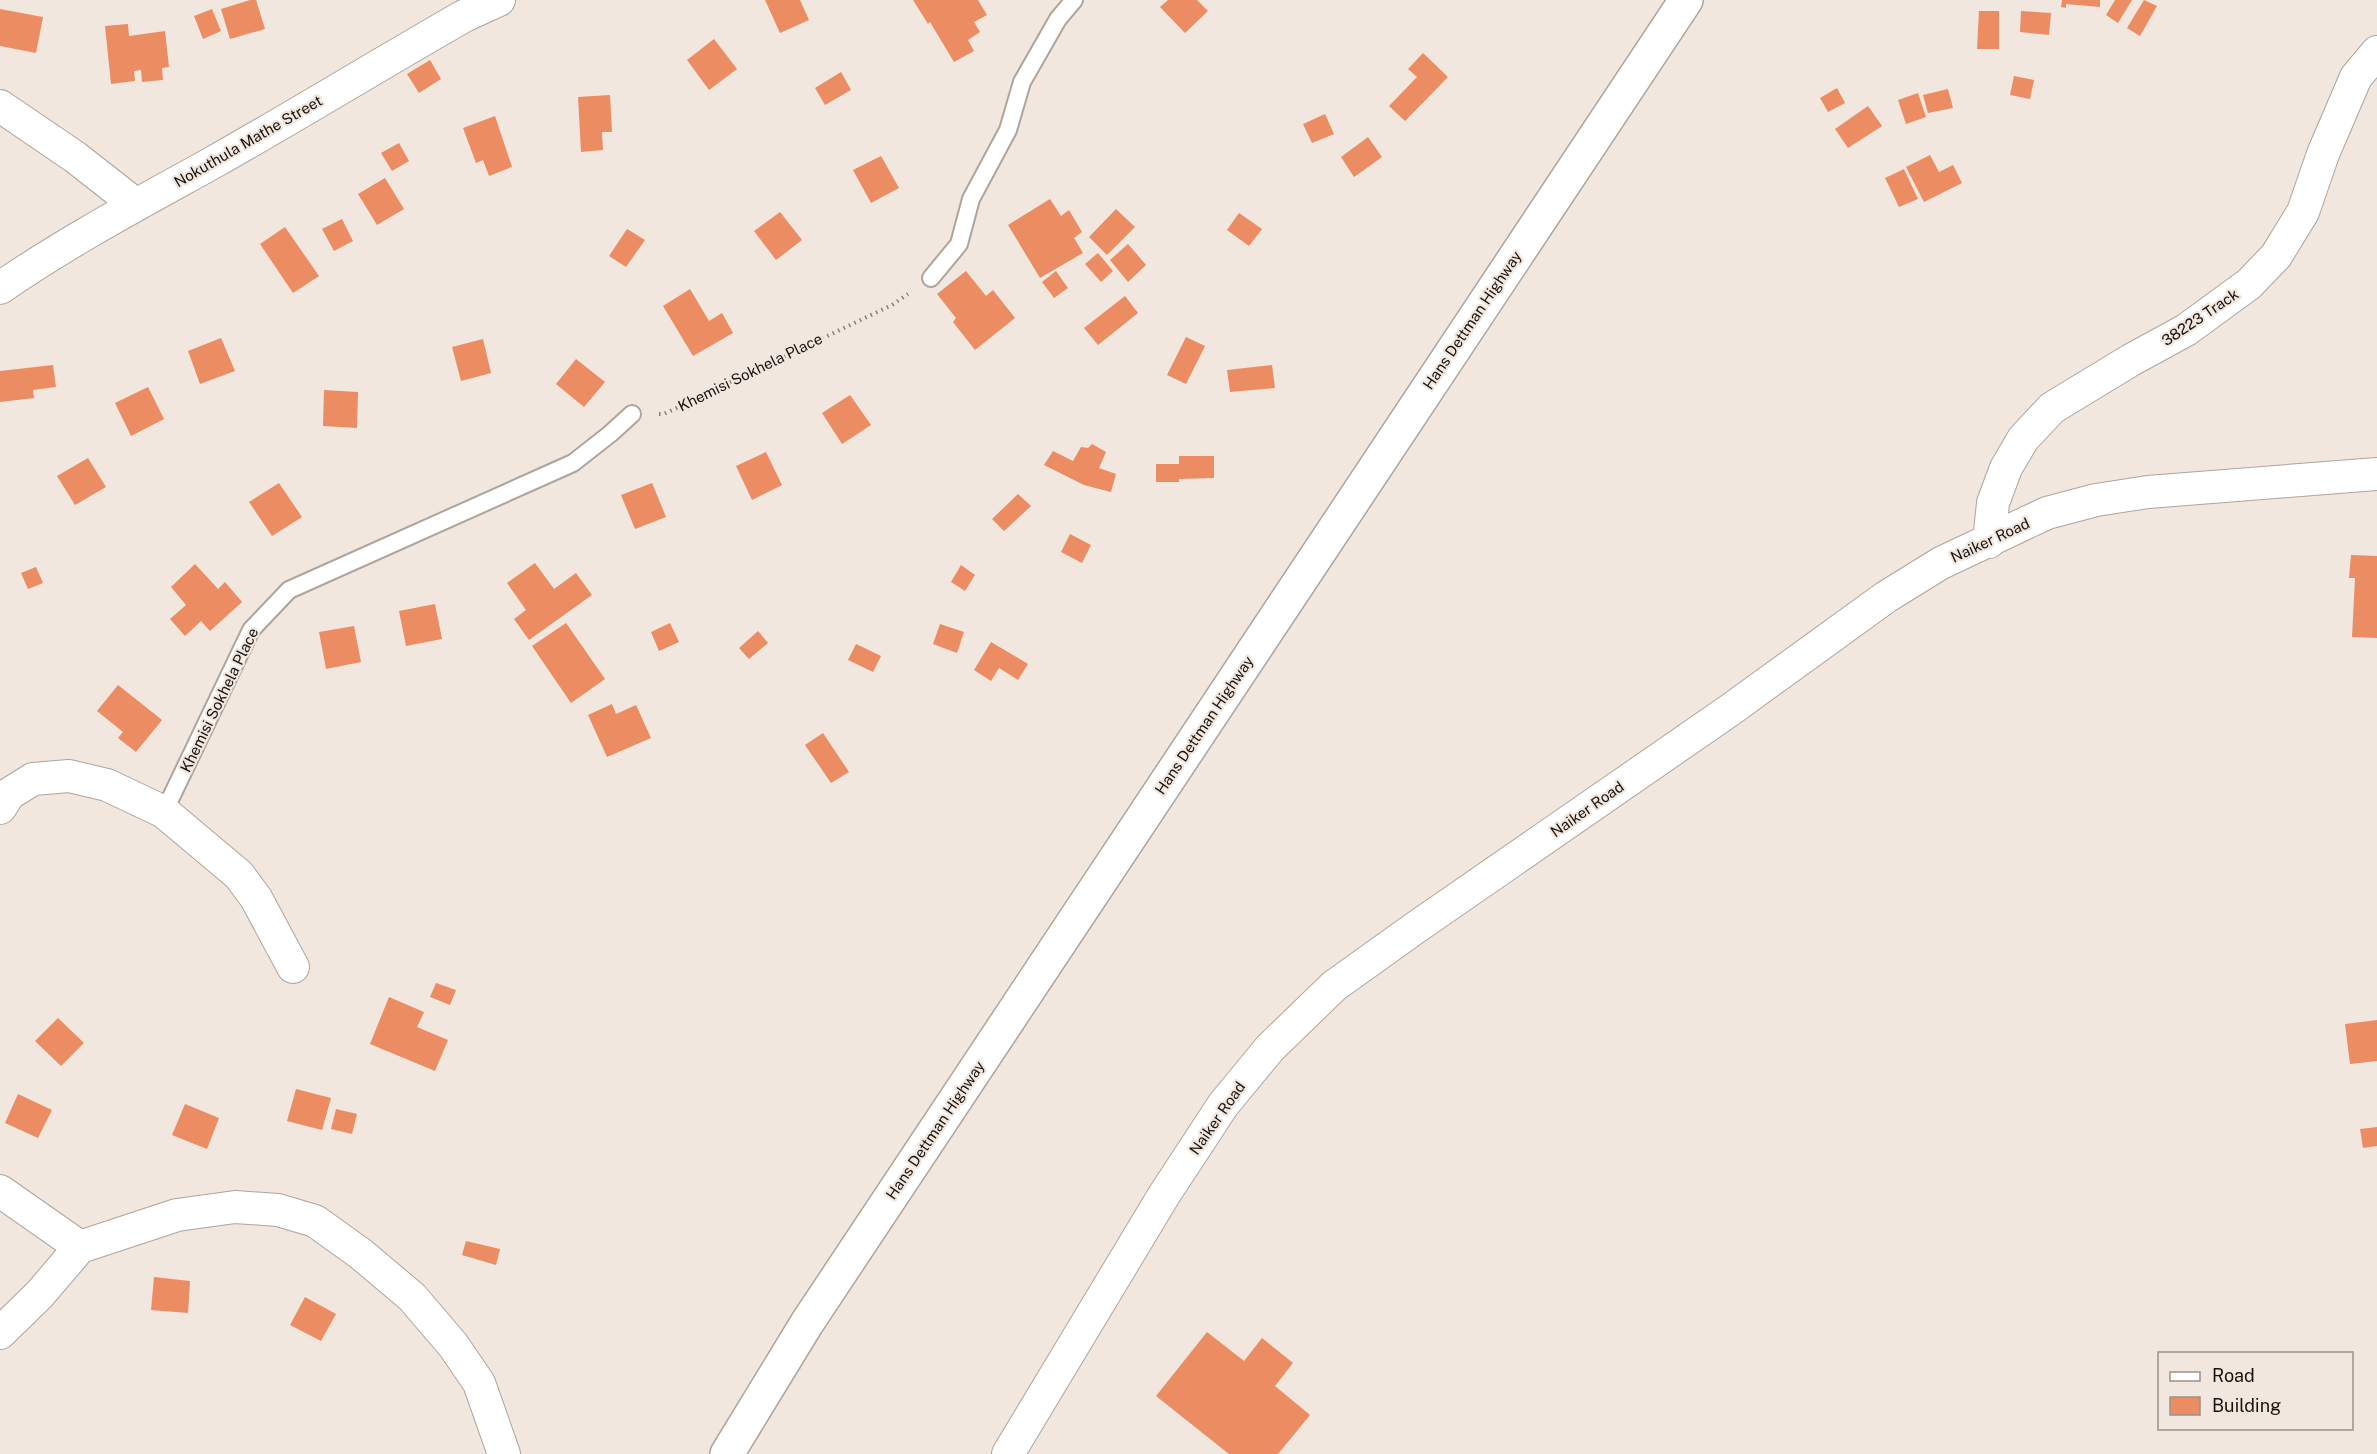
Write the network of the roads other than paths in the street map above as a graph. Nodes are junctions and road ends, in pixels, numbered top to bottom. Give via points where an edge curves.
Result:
1 (499, 0) edge
2 (1074, 0) edge
3 (1686, 0) edge
4 (2377, 52) edge
5 (0, 106) edge
6 (135, 204) junction
7 (932, 278) road end
8 (0, 288) edge
9 (632, 414) road end
10 (2377, 474) edge
11 (1989, 542) junction
12 (0, 808) edge
13 (164, 812) junction
14 (293, 967) dead end
15 (0, 1191) edge
16 (80, 1247) junction
17 (0, 1333) edge
18 (504, 1454) edge
19 (727, 1454) edge
20 (1008, 1454) edge

1 - 6 street, Nokuthula Mathe Street via 464,16
2 - 7 lane via 1058,19 1022,82 1008,130 971,200 958,244
3 - 19 street, Hans Dettman Highway via 807,1323
4 - 11 street, 38223 Track via 2356,77 2303,212 2276,256 2249,284 2186,330 2052,408 2023,439 2006,468 1993,503
5 - 6 street
6 - 8 street, Nokuthula Mathe Street
9 - 13 lane, Khemisi Sokhela Place via 573,463 289,590 251,630
10 - 11 street, Naiker Road via 2148,492 2096,500 2047,513
11 - 20 street, Naiker Road via 1941,563 1886,597 1334,986 1270,1048 1223,1105 1164,1195
12 - 13 street via 9,794 33,779 69,776 107,785
13 - 14 street via 239,875 256,898
15 - 16 street
16 - 17 street
16 - 18 street via 177,1215 235,1207 278,1210 315,1221 412,1298 453,1345 479,1383

